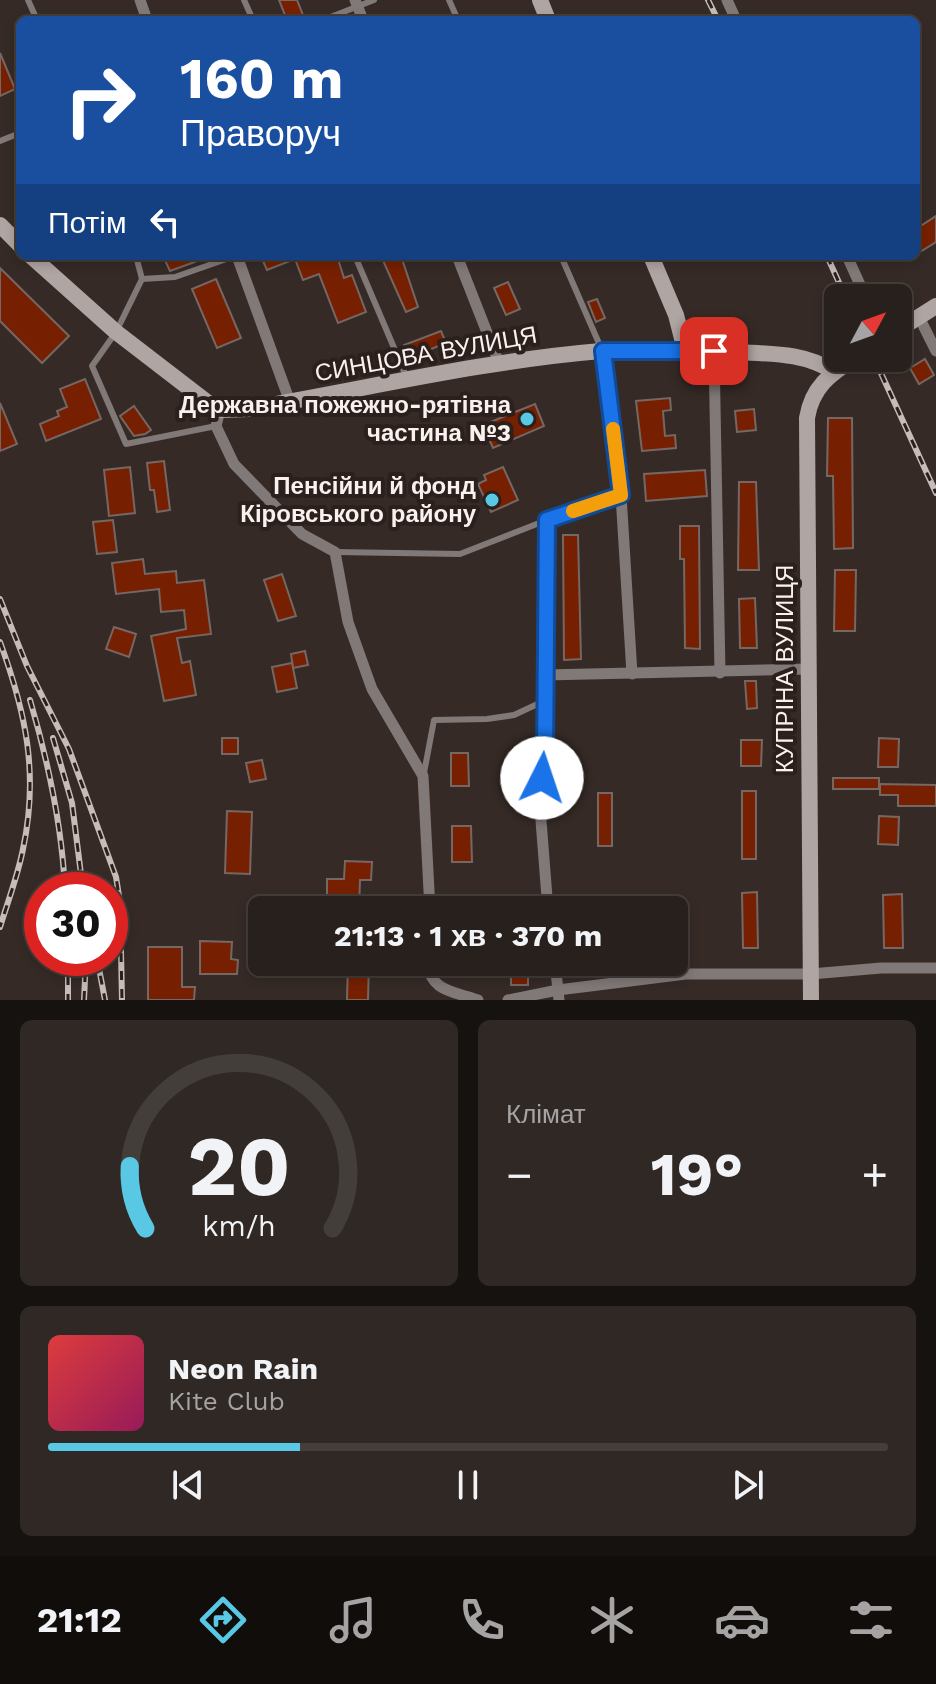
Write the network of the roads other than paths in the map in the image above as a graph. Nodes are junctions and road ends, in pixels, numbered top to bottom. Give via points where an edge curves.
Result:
1 (374, 0) edge
2 (356, 3) edge
3 (331, 16) edge
4 (0, 225) edge
5 (16, 241) edge
6 (35, 260) edge
7 (137, 260) edge
8 (224, 260) edge
9 (237, 260) edge
10 (357, 260) edge
11 (459, 260) edge
12 (563, 260) edge
13 (653, 260) edge
14 (849, 260) edge
15 (142, 279) junction
16 (860, 284) edge
17 (936, 306) edge
18 (919, 317) junction
19 (912, 321) edge
20 (116, 332) junction
21 (685, 350) junction
22 (603, 351) junction
23 (714, 351) junction
24 (936, 351) edge
25 (499, 363) junction
26 (824, 365) edge
27 (834, 372) edge
28 (408, 379) junction
29 (290, 402) junction
30 (218, 418) junction
31 (621, 495) junction
32 (547, 520) junction
33 (335, 552) junction
34 (809, 669) junction
35 (720, 673) junction
36 (632, 674) junction
37 (545, 675) junction
38 (544, 701) junction
39 (423, 776) junction
40 (429, 896) edge
41 (547, 896) edge
42 (936, 968) edge
43 (811, 974) junction
44 (429, 976) edge
45 (558, 995) edge
46 (478, 1000) edge
47 (508, 1000) edge
48 (811, 1000) edge

1 - 2 lane
2 - 3 lane
4 - 5 street
6 - 20 street
7 - 15 lane
8 - 15 lane via 175,277
9 - 29 street
10 - 28 lane
11 - 25 street
12 - 22 lane
13 - 21 street
14 - 16 street
15 - 20 lane
17 - 18 street
18 - 19 street
18 - 24 street
20 - 30 street
20 - 30 lane via 92,366 126,444
21 - 22 street, СИНЦОВА ВУЛИЦЯ
21 - 23 street, СИНЦОВА ВУЛИЦЯ
22 - 25 street, СИНЦОВА ВУЛИЦЯ
22 - 31 street
23 - 26 street, СИНЦОВА ВУЛИЦЯ via 803,357
23 - 35 street
25 - 28 street, СИНЦОВА ВУЛИЦЯ
27 - 34 street, КУПРІНА ВУЛИЦЯ via 816,391 807,418
28 - 29 street, СИНЦОВА ВУЛИЦЯ
29 - 30 street, СИНЦОВА ВУЛИЦЯ
30 - 33 street via 234,464 302,534
31 - 32 lane
31 - 36 street
32 - 33 lane via 460,554
32 - 37 street
33 - 39 street via 348,622 372,689
34 - 35 street
34 - 43 street, КУПРІНА ВУЛИЦЯ
35 - 36 street
36 - 37 street
37 - 38 street
38 - 39 lane via 514,715 434,720
38 - 41 street via 545,760 539,795
39 - 40 street
42 - 43 street
43 - 45 street via 686,974
43 - 48 street, КУПРІНА ВУЛИЦЯ
44 - 46 street via 435,984
45 - 47 street

